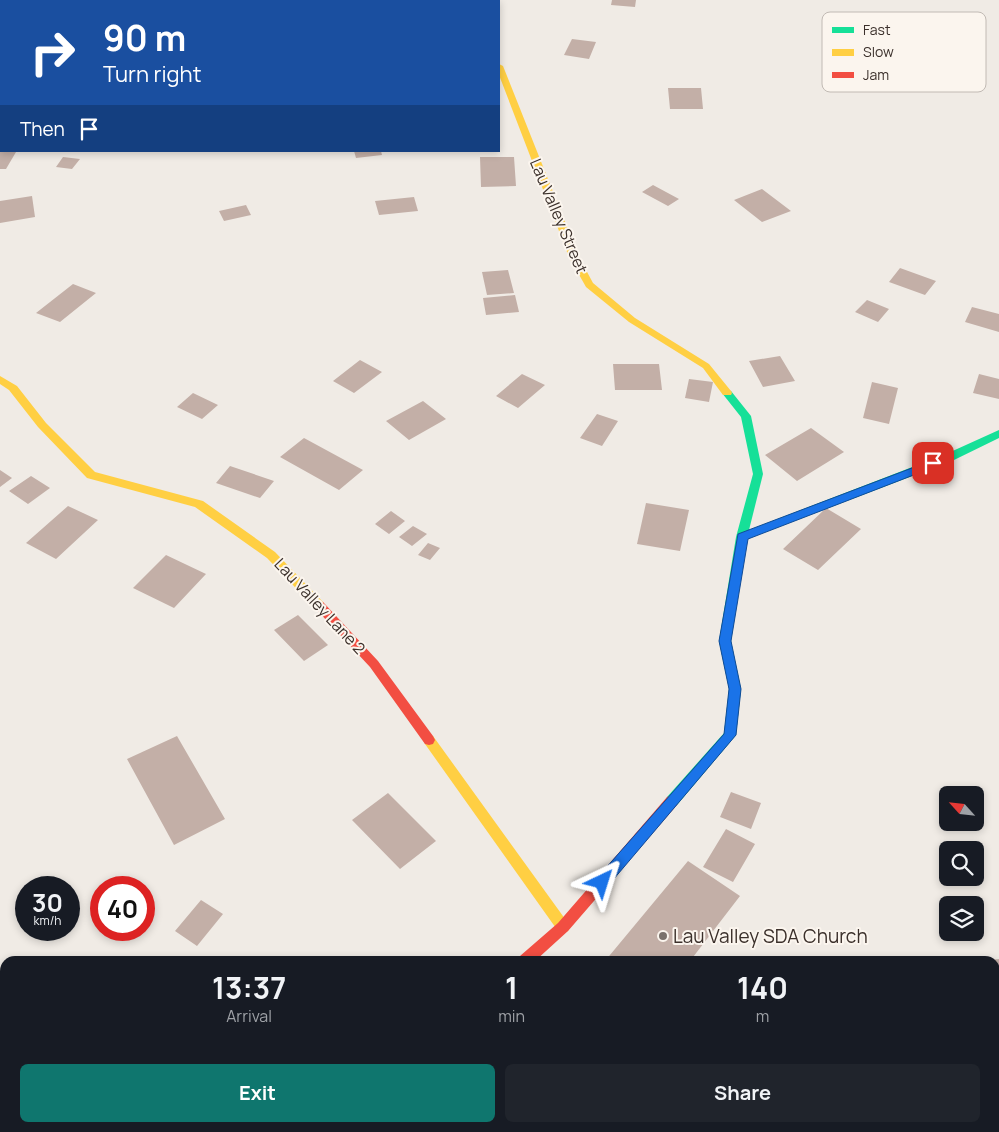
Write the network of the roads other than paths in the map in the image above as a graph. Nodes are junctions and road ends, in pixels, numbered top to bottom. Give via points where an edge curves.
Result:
1 (500, 69) edge
2 (0, 379) edge
3 (999, 434) edge
4 (742, 537) junction
5 (564, 926) junction
6 (531, 956) edge

1 - 4 street, Lau Valley Street via 574,257 589,286 632,320 706,366 746,416 758,474
2 - 5 street, Lau Valley Lane 2 via 13,388 91,475 199,504 271,555 374,664
3 - 4 street via 950,457
4 - 5 street, Lau Valley Street via 725,641 735,689 730,735
5 - 6 street, Lau Valley Street

